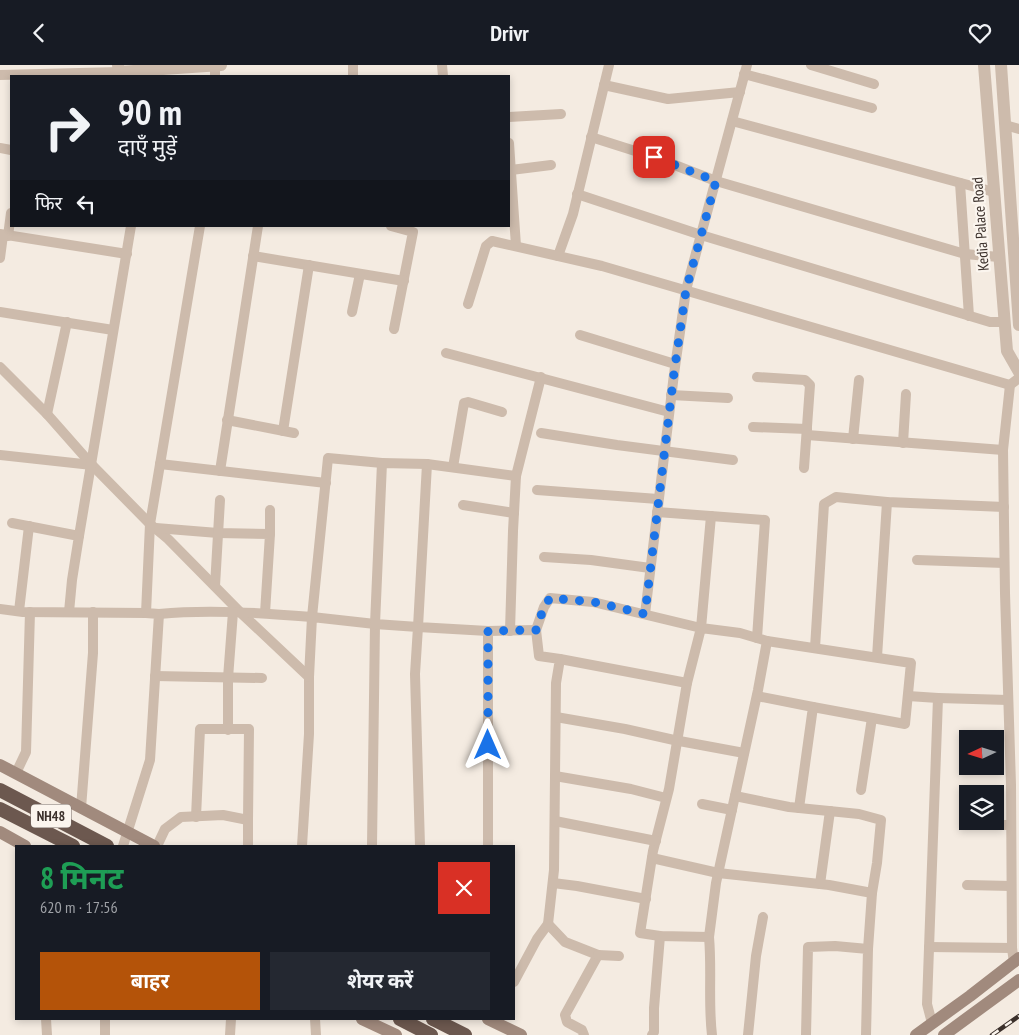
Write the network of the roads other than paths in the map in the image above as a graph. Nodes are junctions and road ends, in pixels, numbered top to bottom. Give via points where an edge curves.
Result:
1 (215, 65) edge
2 (221, 65) edge
3 (609, 65) edge
4 (811, 65) edge
5 (984, 65) edge
6 (1001, 65) edge
7 (118, 69) edge
8 (745, 69) edge
9 (0, 75) edge
10 (874, 84) dead end
11 (604, 85) junction
12 (740, 93) junction
13 (872, 107) dead end
14 (561, 113) dead end
15 (510, 117) edge
16 (732, 121) junction
17 (1005, 125) junction
18 (1019, 129) edge
19 (591, 137) junction
20 (510, 156) edge
21 (551, 165) dead end
22 (511, 170) junction
23 (716, 181) junction
24 (960, 183) junction
25 (994, 192) junction
26 (577, 194) junction
27 (1015, 208) edge
28 (10, 216) edge
29 (131, 227) edge
30 (200, 227) edge
31 (258, 227) edge
32 (396, 227) edge
33 (4, 235) edge
34 (701, 235) junction
35 (516, 246) junction
36 (126, 254) junction
37 (965, 254) junction
38 (253, 256) junction
39 (558, 256) junction
40 (999, 257) junction
41 (0, 259) edge
42 (309, 265) junction
43 (360, 274) junction
44 (404, 281) junction
45 (686, 290) junction
46 (1018, 297) edge
47 (468, 304) dead end
48 (0, 312) edge
49 (352, 313) dead end
50 (970, 316) junction
51 (67, 322) junction
52 (1004, 322) junction
53 (1019, 325) edge
54 (113, 329) junction
55 (394, 329) dead end
56 (580, 335) dead end
57 (446, 353) dead end
58 (675, 364) junction
59 (0, 367) edge
60 (1017, 372) edge
61 (541, 377) junction
62 (757, 377) dead end
63 (859, 380) dead end
64 (906, 394) dead end
65 (671, 395) junction
66 (728, 398) dead end
67 (502, 412) dead end
68 (669, 412) junction
69 (47, 414) junction
70 (227, 420) junction
71 (753, 427) dead end
72 (283, 431) junction
73 (807, 432) junction
74 (294, 433) dead end
75 (541, 433) dead end
76 (852, 439) junction
77 (903, 443) junction
78 (1003, 450) junction
79 (664, 451) junction
80 (0, 455) edge
81 (733, 459) dead end
82 (382, 463) junction
83 (160, 464) junction
84 (427, 464) junction
85 (92, 465) junction
86 (453, 467) junction
87 (804, 468) dead end
88 (220, 471) junction
89 (516, 476) junction
90 (326, 483) junction
91 (537, 490) dead end
92 (658, 499) junction
93 (220, 500) dead end
94 (887, 502) junction
95 (464, 505) dead end
96 (1004, 507) junction
97 (270, 510) dead end
98 (657, 512) junction
99 (514, 513) junction
100 (711, 516) junction
101 (12, 523) dead end
102 (29, 526) junction
103 (153, 526) junction
104 (218, 533) junction
105 (270, 534) junction
106 (79, 536) junction
107 (544, 557) dead end
108 (917, 560) dead end
109 (1004, 563) junction
110 (650, 568) junction
111 (215, 586) junction
112 (0, 609) edge
113 (19, 611) junction
114 (30, 612) junction
115 (70, 612) junction
116 (93, 612) junction
117 (237, 612) junction
118 (146, 613) junction
119 (265, 613) junction
120 (159, 614) junction
121 (645, 614) junction
122 (312, 617) junction
123 (375, 624) junction
124 (418, 627) junction
125 (701, 628) junction
126 (536, 630) junction
127 (488, 631) junction
128 (510, 631) junction
129 (757, 638) junction
130 (767, 641) junction
131 (816, 648) junction
132 (877, 657) junction
133 (560, 659) junction
134 (155, 675) junction
135 (309, 677) junction
136 (228, 678) junction
137 (262, 678) dead end
138 (687, 683) junction
139 (757, 696) junction
140 (908, 696) junction
141 (938, 699) junction
142 (1008, 700) junction
143 (813, 707) junction
144 (556, 717) junction
145 (872, 718) junction
146 (228, 730) junction
147 (677, 741) junction
148 (744, 753) junction
149 (0, 765) edge
150 (16, 773) junction
151 (555, 776) junction
152 (0, 790) edge
153 (861, 790) dead end
154 (734, 796) junction
155 (666, 798) junction
156 (702, 804) dead end
157 (81, 808) junction
158 (799, 808) junction
159 (0, 809) edge
160 (732, 810) junction
161 (830, 811) junction
162 (196, 817) junction
163 (248, 820) junction
164 (555, 821) junction
165 (1004, 825) edge
166 (1011, 825) junction
167 (0, 832) edge
168 (128, 833) junction
169 (656, 841) junction
170 (23, 845) edge
171 (71, 845) edge
172 (104, 845) edge
173 (123, 845) edge
174 (154, 845) edge
175 (157, 845) edge
176 (248, 845) edge
177 (302, 845) edge
178 (372, 845) edge
179 (420, 845) edge
180 (488, 845) edge
181 (652, 858) junction
182 (718, 873) junction
183 (553, 883) junction
184 (820, 884) junction
185 (967, 885) dead end
186 (1011, 886) junction
187 (872, 893) junction
188 (646, 899) junction
189 (763, 917) dead end
190 (548, 924) junction
191 (660, 936) junction
192 (709, 937) junction
193 (929, 947) junction
194 (868, 949) junction
195 (598, 955) junction
196 (619, 956) dead end
197 (1015, 956) edge
198 (515, 979) edge
199 (1019, 980) edge
200 (46, 1020) edge
201 (105, 1020) edge
202 (231, 1020) edge
203 (315, 1020) edge
204 (364, 1020) edge
205 (402, 1020) edge
206 (435, 1020) edge
207 (492, 1020) edge
208 (932, 1023) junction
209 (47, 1035) edge
210 (105, 1035) edge
211 (230, 1035) edge
212 (316, 1035) edge
213 (396, 1035) edge
214 (431, 1035) edge
215 (464, 1035) edge
216 (521, 1035) edge
217 (584, 1035) edge
218 (652, 1035) edge
219 (712, 1035) edge
220 (748, 1035) edge
221 (806, 1035) edge
222 (866, 1035) edge
223 (916, 1035) edge
224 (944, 1035) edge

1 - 2 street
1 - 7 street
3 - 11 street
4 - 10 street
5 - 25 street, Kedia Palace Road
6 - 17 street
7 - 9 street
8 - 12 street
8 - 13 street
11 - 12 street via 668,99
11 - 19 street
12 - 16 street
14 - 15 street
16 - 23 street
16 - 24 street
17 - 18 street
17 - 27 street
19 - 23 street
19 - 26 street
20 - 22 street
21 - 22 street
22 - 35 street
23 - 34 street
23 - 37 street
24 - 25 street
24 - 37 street
25 - 40 street, Kedia Palace Road
26 - 34 street
26 - 39 street
27 - 46 street
28 - 33 street
29 - 36 street
30 - 83 street
31 - 38 street
32 - 44 street via 413,232
33 - 36 street
33 - 41 street
34 - 45 street
34 - 50 street
35 - 39 street
35 - 47 street via 492,241 486,246
36 - 54 street
37 - 40 street
37 - 50 street
38 - 42 street
38 - 70 street
39 - 45 street
40 - 52 street, Kedia Palace Road
42 - 43 street
42 - 72 street
43 - 44 street
43 - 49 street
44 - 55 street
45 - 58 street
45 - 60 street
46 - 53 street
48 - 51 street
50 - 52 street via 990,323
51 - 54 street
51 - 69 street
52 - 60 street, Kedia Palace Road via 1007,351
54 - 85 street
56 - 58 street
57 - 61 street
58 - 65 street
59 - 69 street
60 - 78 street
61 - 68 street
61 - 89 street
62 - 73 street via 804,380 810,385
63 - 76 street
64 - 77 street
65 - 66 street
65 - 68 street
67 - 86 street via 464,403
68 - 79 street
69 - 85 street
70 - 72 street
70 - 88 street
71 - 73 street
72 - 74 street
73 - 76 street
73 - 87 street
75 - 79 street
76 - 77 street
77 - 78 street
78 - 96 street
79 - 81 street
79 - 92 street
80 - 85 street
82 - 84 street
82 - 90 street via 328,458
82 - 123 street
83 - 88 street
83 - 103 street
84 - 86 street
84 - 124 street
85 - 103 street
85 - 106 street
86 - 89 street
88 - 90 street
89 - 99 street
90 - 122 street
91 - 92 street
92 - 98 street
93 - 104 street
94 - 96 street
94 - 131 street via 836,497 824,504
94 - 132 street
95 - 99 street
96 - 109 street
97 - 105 street
98 - 100 street
98 - 110 street
99 - 128 street
100 - 125 street
100 - 129 street via 765,520
101 - 102 street
102 - 106 street
102 - 113 street
103 - 104 street
103 - 111 street
103 - 118 street
104 - 105 street
104 - 111 street
105 - 119 street
106 - 115 street
107 - 110 street
108 - 109 street
109 - 142 street
110 - 121 street
111 - 117 street
112 - 113 street
113 - 114 street
114 - 115 street
114 - 150 street via 26,752
115 - 116 street
116 - 118 street
116 - 157 street via 93,653
117 - 119 street
117 - 120 street
117 - 135 street
117 - 136 street
118 - 120 street
119 - 122 street
120 - 134 street
121 - 125 street
121 - 126 street via 594,602 550,598
122 - 123 street
122 - 135 street
123 - 124 street
123 - 178 street
124 - 127 street
124 - 179 street via 415,674
125 - 129 street
125 - 138 street
126 - 128 street
126 - 133 street via 539,656
127 - 128 street
127 - 180 street
129 - 130 street
130 - 131 street
130 - 139 street
131 - 132 street
132 - 140 street via 911,663
133 - 138 street
133 - 144 street
134 - 136 street
134 - 168 street via 150,760
135 - 177 street
136 - 137 street
136 - 146 street
138 - 147 street
139 - 143 street
139 - 148 street
140 - 141 street
140 - 145 street via 905,724
141 - 142 street
141 - 193 street
142 - 166 street
143 - 145 street
143 - 158 street
144 - 147 street
144 - 151 street
145 - 153 street
146 - 162 street via 200,729
146 - 163 street via 249,729
147 - 148 street
147 - 155 street
148 - 154 street
149 - 150 main road
150 - 157 main road
151 - 155 street
151 - 164 street
152 - 172 highway, NH48
154 - 158 street
154 - 160 street
155 - 169 street
156 - 160 street
157 - 168 main road
158 - 161 street
159 - 171 highway, NH48
160 - 182 street
161 - 184 street
161 - 187 street via 881,820
162 - 163 street via 223,815
162 - 175 street via 181,817 165,829
163 - 176 street
164 - 169 street
164 - 183 street
165 - 166 street
166 - 186 street
167 - 170 main road
168 - 173 street
168 - 174 main road
169 - 181 street
181 - 182 street
181 - 188 street
182 - 184 street
182 - 192 street
183 - 188 street
183 - 190 street
184 - 187 street
185 - 186 street
186 - 197 street
187 - 194 street
188 - 191 street via 640,933
189 - 220 street
190 - 195 street via 565,942
190 - 198 street
191 - 192 street
191 - 218 street
192 - 219 street
193 - 197 street
193 - 208 street via 926,1004
194 - 221 street via 808,947
194 - 222 street
195 - 196 street
195 - 217 street via 565,1015 567,1022 582,1030
197 - 208 main road
199 - 224 main road
200 - 209 street
201 - 210 street
202 - 211 street
203 - 212 street
204 - 213 main road
205 - 214 highway
206 - 215 highway
207 - 216 main road
208 - 223 main road

